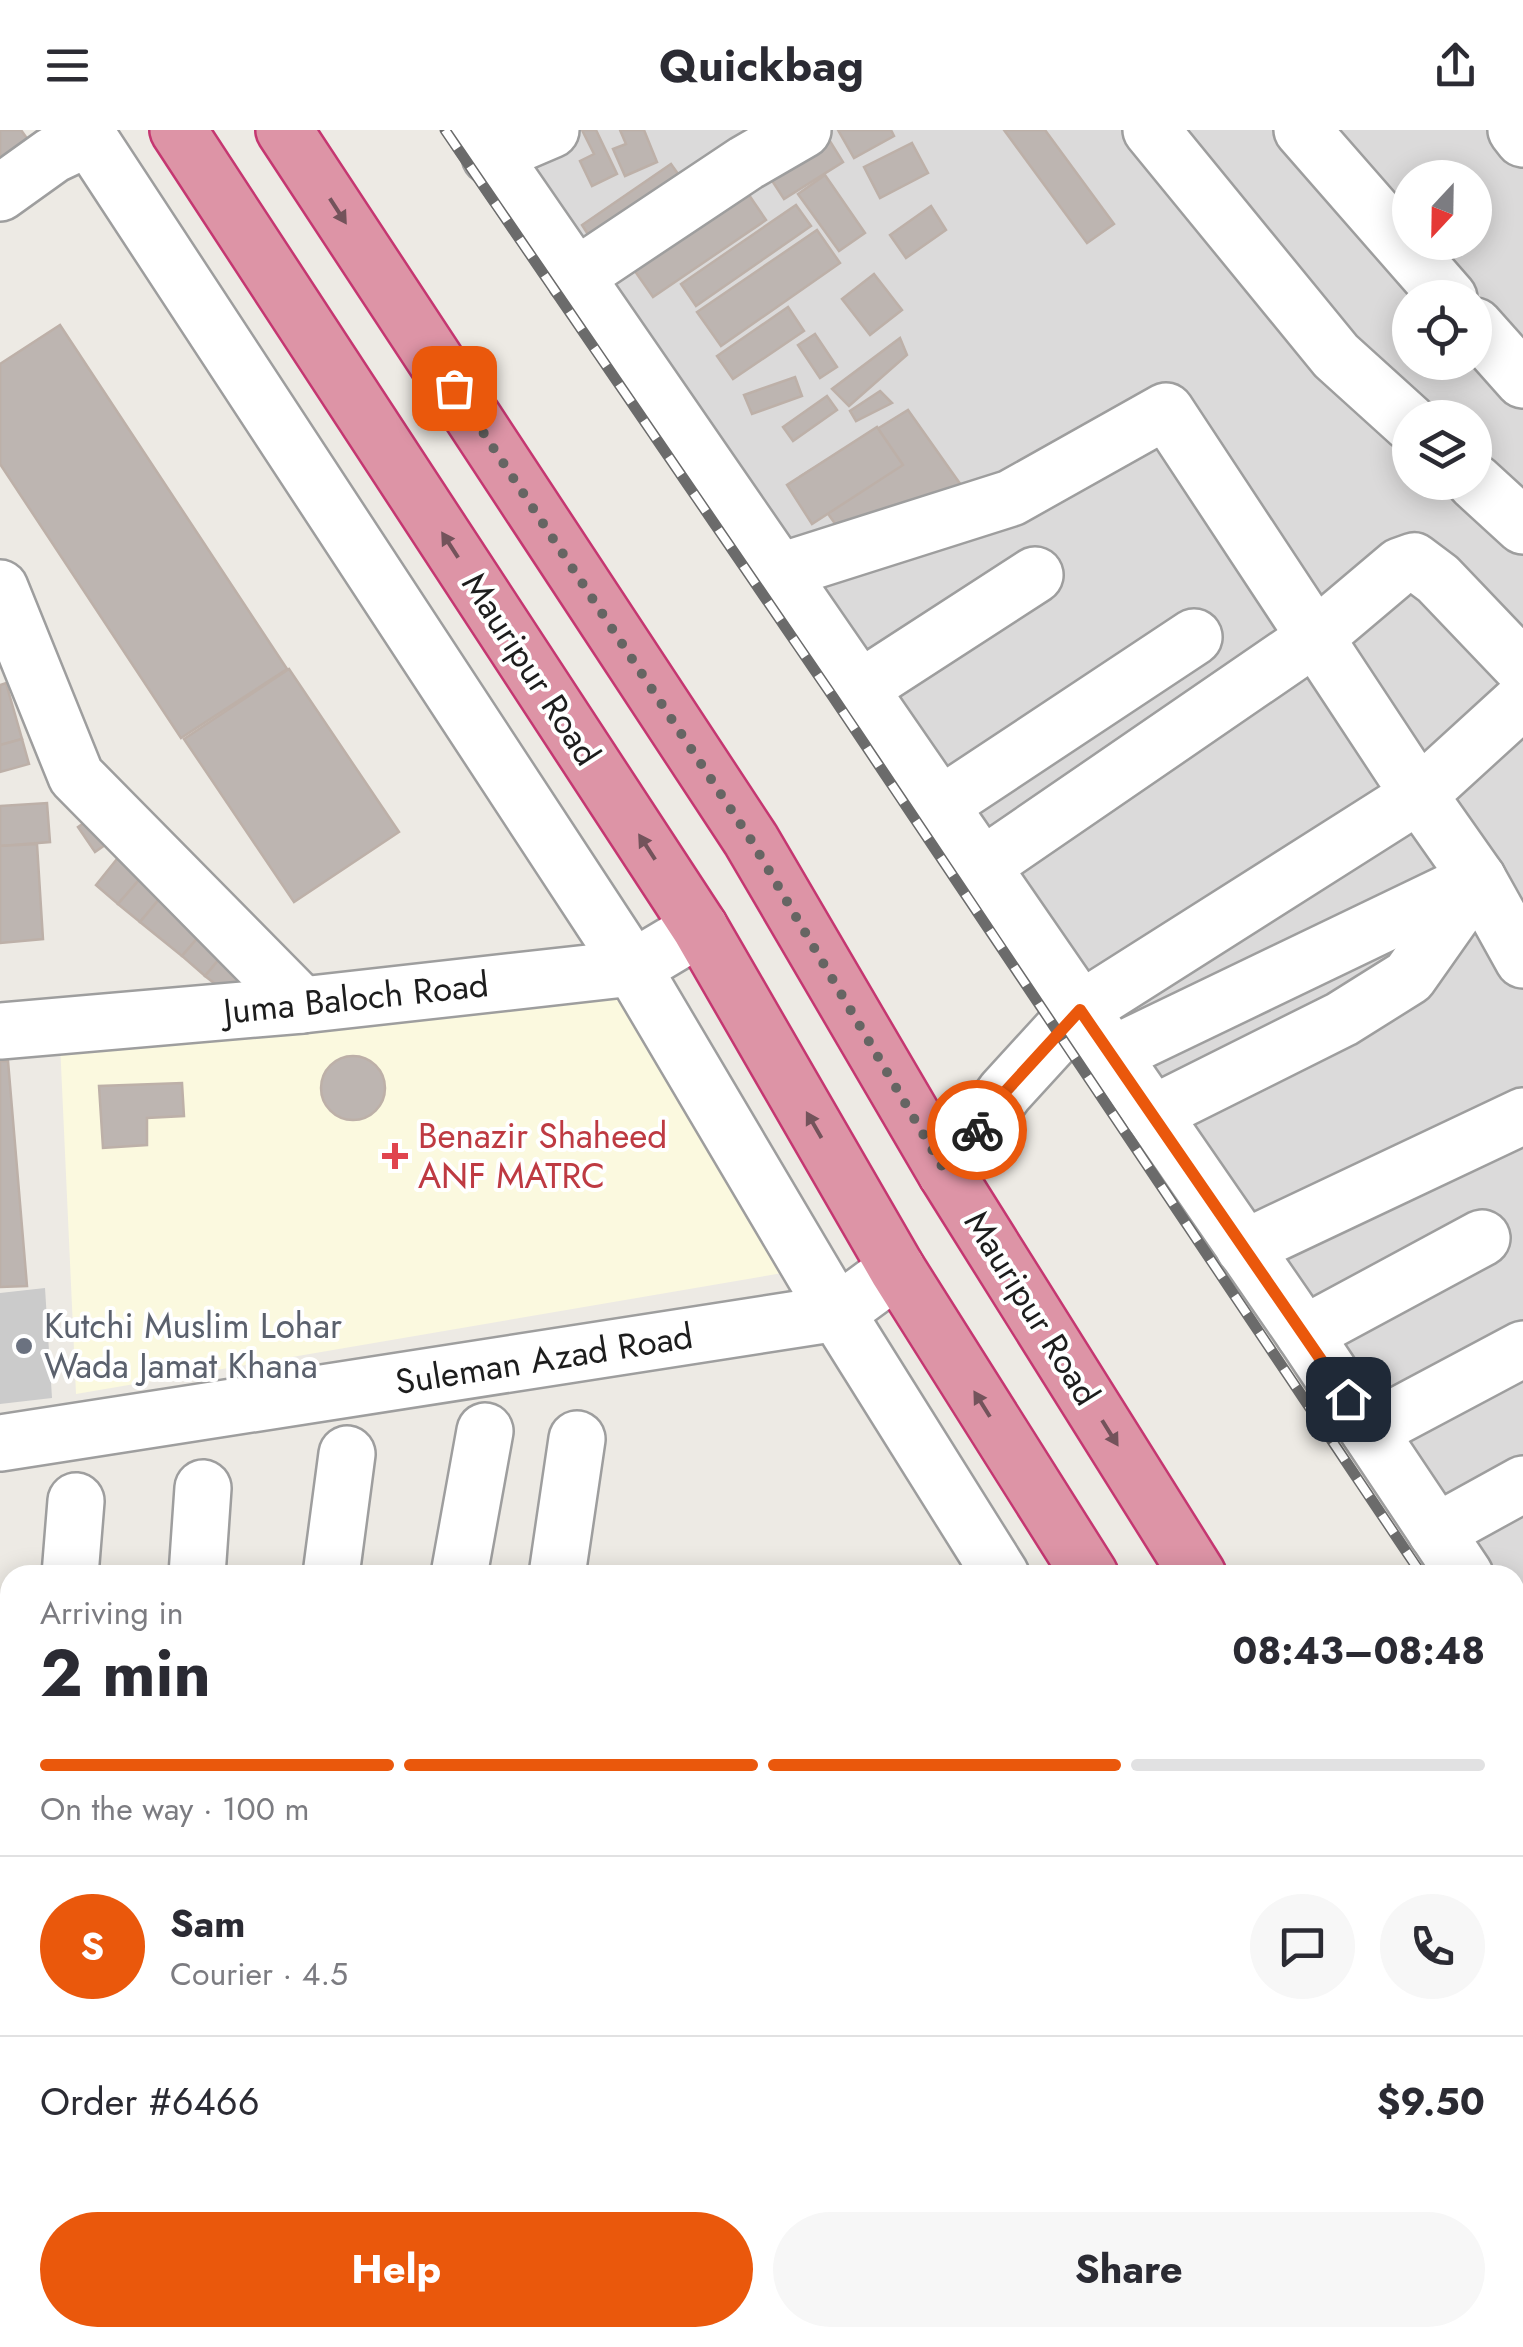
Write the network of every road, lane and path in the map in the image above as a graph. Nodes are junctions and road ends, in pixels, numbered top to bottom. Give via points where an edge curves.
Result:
1 (178, 130) edge
2 (284, 130) edge
3 (551, 130) edge
4 (803, 130) edge
5 (1152, 130) edge
6 (1302, 130) edge
7 (1516, 130) edge
8 (86, 134) edge
9 (1523, 139) edge
10 (483, 143) edge
11 (0, 193) edge
12 (575, 278) junction
13 (1433, 280) edge
14 (1492, 345) edge
15 (1523, 380) edge
16 (1392, 407) edge
17 (1492, 498) edge
18 (1523, 526) edge
19 (778, 572) junction
20 (1035, 575) dead end
21 (0, 588) edge
22 (1194, 637) dead end
23 (1316, 638) junction
24 (1523, 668) edge
25 (859, 689) junction
26 (1523, 700) edge
27 (1419, 794) junction
28 (940, 806) junction
29 (981, 868) junction
30 (1478, 879) junction
31 (700, 928) junction
32 (1523, 960) edge
33 (633, 968) junction
34 (302, 1006) junction
35 (1080, 1010) junction
36 (0, 1031) edge
37 (1111, 1055) junction
38 (1152, 1114) junction
39 (1523, 1116) edge
40 (946, 1173) junction
41 (1482, 1238) dead end
42 (1244, 1248) junction
43 (897, 1269) junction
44 (837, 1313) junction
45 (1304, 1334) junction
46 (1523, 1349) edge
47 (1369, 1431) junction
48 (485, 1432) dead end
49 (577, 1438) dead end
50 (0, 1443) edge
51 (347, 1454) dead end
52 (1523, 1484) edge
53 (203, 1488) dead end
54 (76, 1500) dead end
55 (1450, 1553) edge
56 (71, 1565) edge
57 (198, 1565) edge
58 (332, 1565) edge
59 (461, 1565) edge
60 (558, 1565) edge
61 (995, 1565) edge
62 (1084, 1565) edge
63 (1192, 1565) edge

31 -> 1 highway, Mauripur Road
2 -> 40 highway, Mauripur Road via 751,840
3 - 10 street
4 - 12 street
5 - 16 street via 1336,356
6 - 13 street
7 - 9 street
8 - 11 street
8 - 33 street
10 - 12 street
12 - 19 street
14 - 15 street
17 - 18 street
19 - 23 street via 1011,498 1166,411
19 - 25 street
20 - 25 street
21 - 34 street via 76,776
22 - 28 street
23 - 24 street via 1414,561
23 - 27 street
23 - 29 street
25 - 28 street
26 - 27 street
27 - 30 street
27 - 35 street
28 - 29 street
29 - 35 street
30 - 32 street
30 - 37 street
30 - 38 street via 1409,978
31 - 33 street, Juma Baloch Road
43 -> 31 highway, Mauripur Road
33 - 34 street, Juma Baloch Road
33 - 44 street
34 - 36 street, Juma Baloch Road
35 - 37 street
35 - 40 street via 1005,1092
37 - 38 street
38 - 42 street
39 - 42 street
40 -> 63 highway, Mauripur Road
41 - 45 street
42 - 45 street
43 - 44 street, Suleman Azad Road
62 -> 43 highway, Mauripur Road
44 - 50 street, Suleman Azad Road
44 - 61 street
45 - 47 street
46 - 47 street
47 - 55 street
48 - 59 street
49 - 60 street
51 - 58 street
52 - 55 street
53 - 57 street
54 - 56 street

